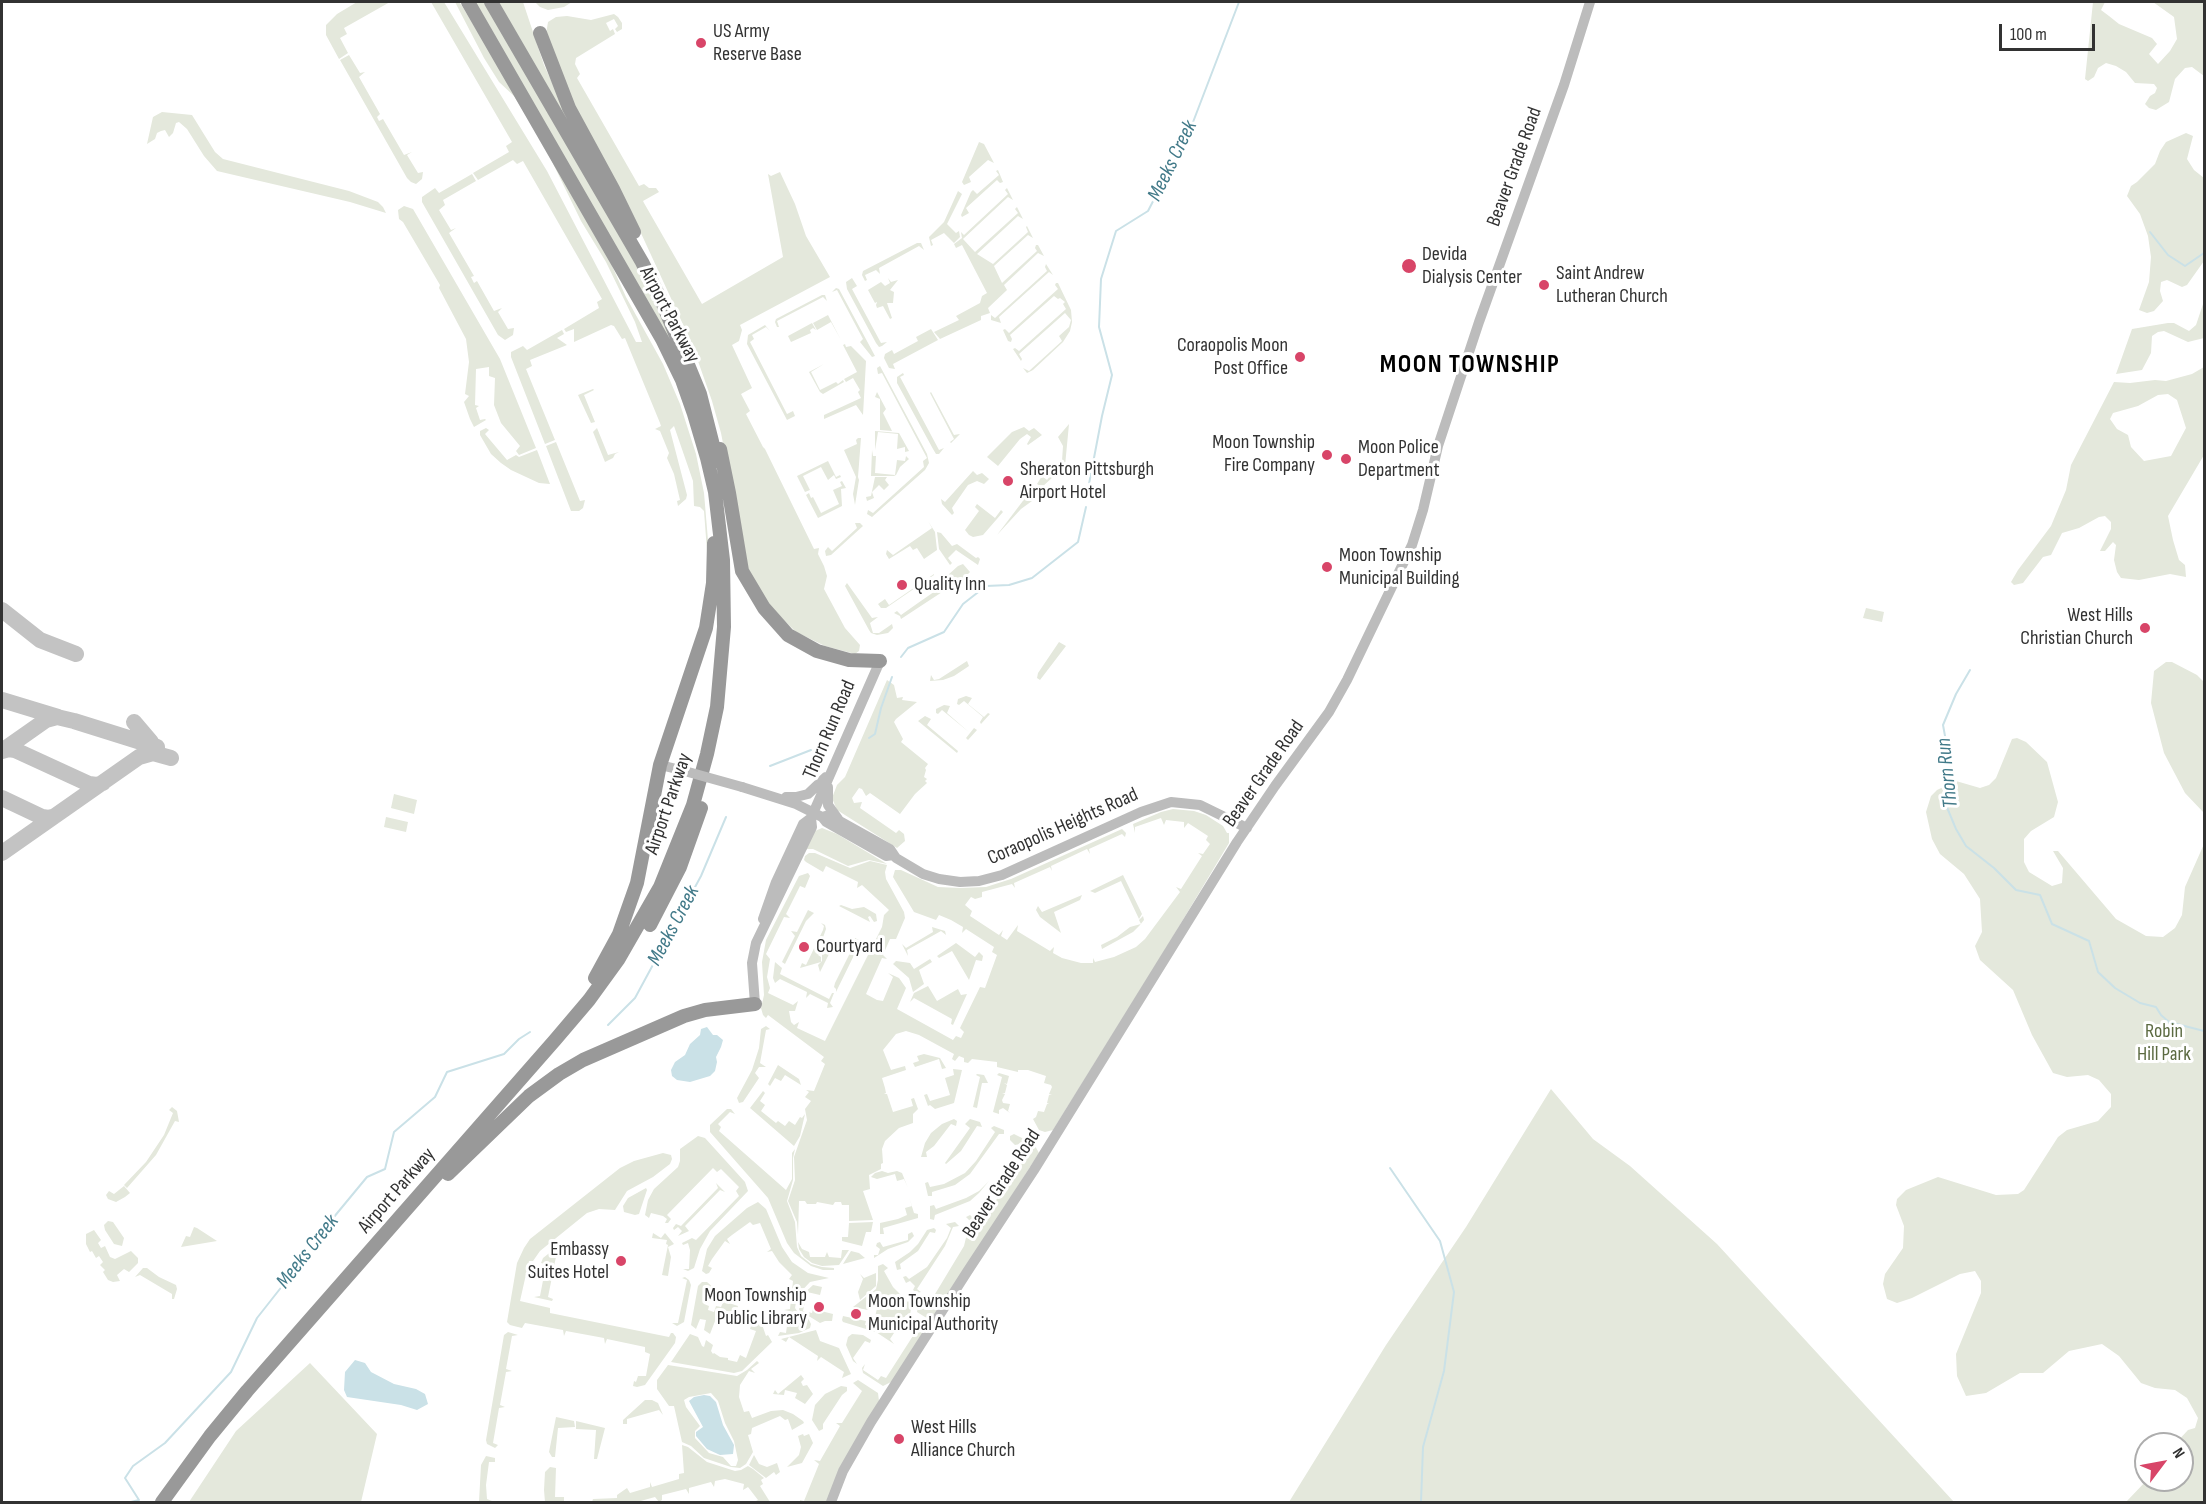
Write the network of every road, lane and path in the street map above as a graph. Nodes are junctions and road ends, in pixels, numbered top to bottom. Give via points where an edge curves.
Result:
1 (468, 2) edge
2 (491, 2) edge
3 (1590, 2) edge
4 (540, 33) dead end
5 (673, 325) junction
6 (694, 414) junction
7 (709, 428) junction
8 (880, 660) joint
9 (660, 765) junction
10 (831, 774) junction
11 (770, 795) junction
12 (815, 816) junction
13 (838, 824) junction
14 (1247, 828) junction
15 (802, 846) junction
16 (763, 925) junction
17 (755, 1004) joint
18 (448, 1174) junction
19 (359, 1263) junction
20 (162, 1503) edge
21 (173, 1503) edge
22 (831, 1503) edge

1 - 6 highway, Airport Parkway via 662,339
2 - 5 highway, Airport Parkway via 636,252
3 - 14 main road, Beaver Grade Road via 1438,446 1407,557 1329,712
4 - 5 highway via 568,108 618,198
5 - 7 highway, Airport Parkway
6 - 9 highway via 712,512 713,583 702,645
6 - 19 highway, Airport Parkway via 714,492 725,603 717,707 689,816 660,887 618,960 589,1000
7 - 8 highway via 721,452 742,571 764,608 788,635 817,651 849,660
7 - 18 highway, Airport Parkway via 728,522 732,646 719,745 689,847 664,900 610,986
8 - 10 main road, Thorn Run Road
9 - 11 main road, Coraopolis Heights Road, bridge
9 - 19 highway via 632,900 601,969 569,1014
10 - 11 main road via 803,796
10 - 12 main road, Thorn Run Road
10 - 13 main road via 828,805
11 - 12 main road, Coraopolis Heights Road
12 - 13 main road, Coraopolis Heights Road
12 - 15 main road
12 - 16 main road via 803,824 784,863
13 - 14 main road, Coraopolis Heights Road via 890,849 909,866 949,881 979,881 1012,871 1163,804 1200,805
13 - 15 main road via 821,829
14 - 22 main road, Beaver Grade Road via 871,1422
15 - 16 main road
16 - 17 main road via 752,963
17 - 18 highway via 684,1016 583,1060 529,1096
18 - 21 highway, Airport Parkway via 245,1406
19 - 20 highway, Airport Parkway via 210,1436

